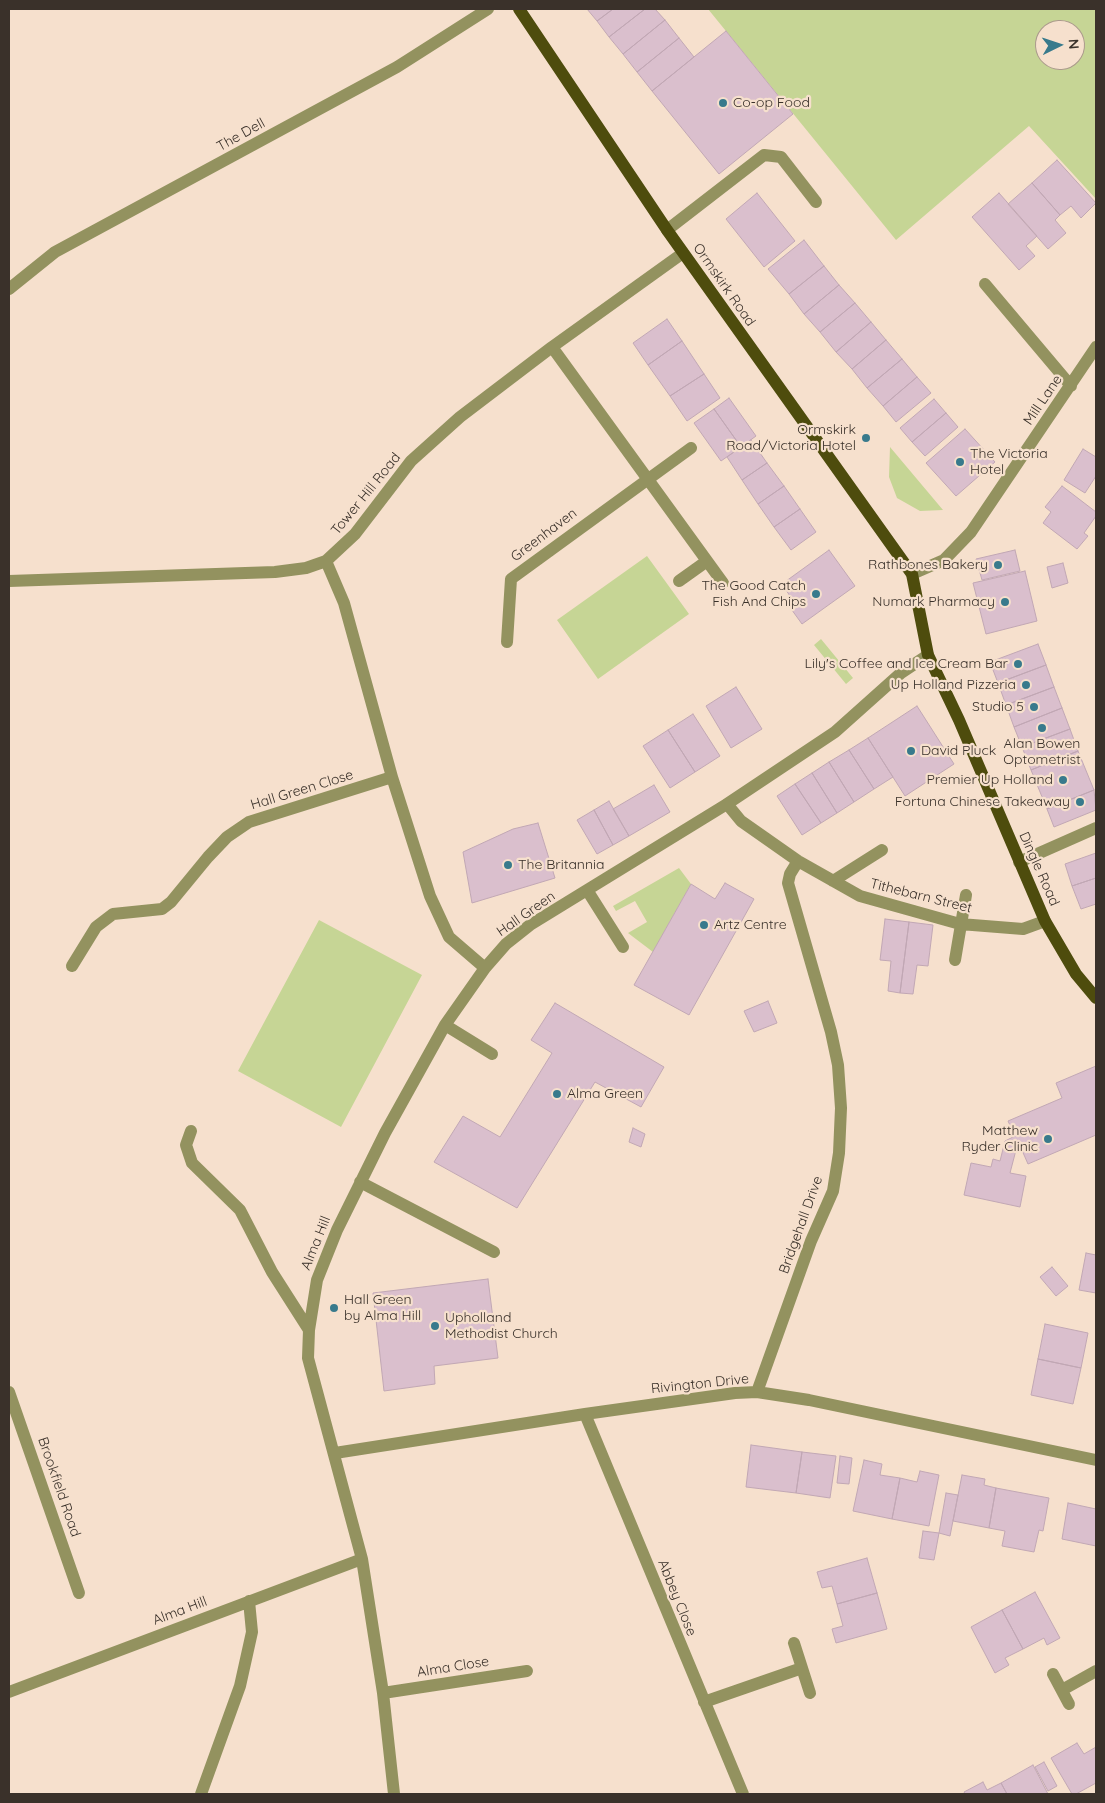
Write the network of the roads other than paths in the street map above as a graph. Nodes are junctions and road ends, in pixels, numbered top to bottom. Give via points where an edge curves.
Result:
1 (488, 9) edge
2 (519, 9) edge
3 (816, 202) dead end
4 (667, 230) junction
5 (683, 253) junction
6 (985, 284) dead end
7 (9, 289) edge
8 (552, 347) junction
9 (1096, 347) edge
10 (1071, 386) junction
11 (691, 448) dead end
12 (647, 479) junction
13 (326, 561) junction
14 (707, 561) junction
15 (912, 574) junction
16 (9, 581) edge
17 (679, 581) dead end
18 (723, 583) dead end
19 (506, 642) dead end
20 (928, 655) junction
21 (392, 777) junction
22 (727, 804) junction
23 (1096, 828) edge
24 (882, 850) dead end
25 (798, 861) junction
26 (1019, 862) junction
27 (833, 881) junction
28 (587, 890) junction
29 (966, 895) dead end
30 (1045, 921) junction
31 (960, 924) junction
32 (623, 948) dead end
33 (955, 960) dead end
34 (72, 966) dead end
35 (485, 968) junction
36 (1096, 998) edge
37 (445, 1025) junction
38 (492, 1054) dead end
39 (191, 1131) dead end
40 (360, 1182) junction
41 (494, 1252) dead end
42 (309, 1330) junction
43 (9, 1392) edge
44 (757, 1392) junction
45 (585, 1414) junction
46 (335, 1453) junction
47 (1096, 1460) edge
48 (362, 1559) junction
49 (79, 1593) dead end
50 (249, 1601) junction
51 (794, 1643) dead end
52 (802, 1668) junction
53 (527, 1671) dead end
54 (1096, 1671) edge
55 (1053, 1674) dead end
56 (1062, 1690) junction
57 (9, 1692) edge
58 (383, 1693) junction
59 (810, 1693) dead end
60 (704, 1702) junction
61 (1069, 1704) dead end
62 (201, 1794) edge
63 (394, 1794) edge
64 (743, 1794) edge

1 - 7 street, The Dell via 397,67 56,252
2 - 4 main road, Ormskirk Road
3 - 4 street via 781,157 764,155
4 - 5 main road, Ormskirk Road
5 - 8 street, Tower Hill Road
5 - 15 main road, Ormskirk Road
6 - 10 street
8 - 12 street
8 - 13 street, Tower Hill Road via 460,417 411,462 355,534
9 - 10 street, Mill Lane
10 - 15 street, Mill Lane via 971,532 944,560
11 - 12 street, Greenhaven
12 - 14 street
12 - 19 street, Greenhaven via 511,579
13 - 16 street, Tower Hill Road via 306,568 275,572
13 - 21 street via 344,603
14 - 17 street
14 - 18 street
15 - 20 main road, Dingle Road
20 - 22 street, Hall Green via 901,674 835,732
20 - 26 main road, Dingle Road
21 - 34 street, Hall Green Close via 249,822 227,837 162,909 113,914 96,927
21 - 35 street via 418,861 449,937
22 - 25 street, Tithebarn Street via 740,821
22 - 28 street, Hall Green
23 - 26 street
24 - 27 street
25 - 27 street, Tithebarn Street
25 - 44 street, Bridgehall Drive via 788,883 838,1065 839,1153 833,1190 811,1241
26 - 30 main road, Dingle Road
27 - 31 street, Tithebarn Street via 860,896
28 - 32 street
28 - 35 street, Hall Green via 530,925 506,944
29 - 31 street
30 - 31 street, Tithebarn Street via 1022,929
30 - 36 main road, Dingle Road via 1076,974
31 - 33 street
35 - 37 street, Alma Hill
37 - 38 street
37 - 40 street, Alma Hill
39 - 42 street via 186,1145 192,1163 240,1210 272,1272
40 - 41 street
40 - 42 street, Alma Hill via 336,1230 317,1280
42 - 46 street, Alma Hill via 308,1358
43 - 49 street, Brookfield Road
44 - 45 street, Rivington Drive
44 - 47 street, Rivington Drive
45 - 46 street, Rivington Drive
45 - 60 street, Abbey Close
46 - 48 street, Alma Hill
48 - 50 street, Alma Hill
48 - 58 street, Alma Hill
50 - 57 street, Alma Hill
50 - 62 street via 252,1632 240,1686
51 - 52 street
52 - 59 street
52 - 60 street
53 - 58 street, Alma Close
54 - 56 street
55 - 56 street
56 - 61 street
58 - 63 street, Alma Hill
60 - 64 street, Abbey Close

